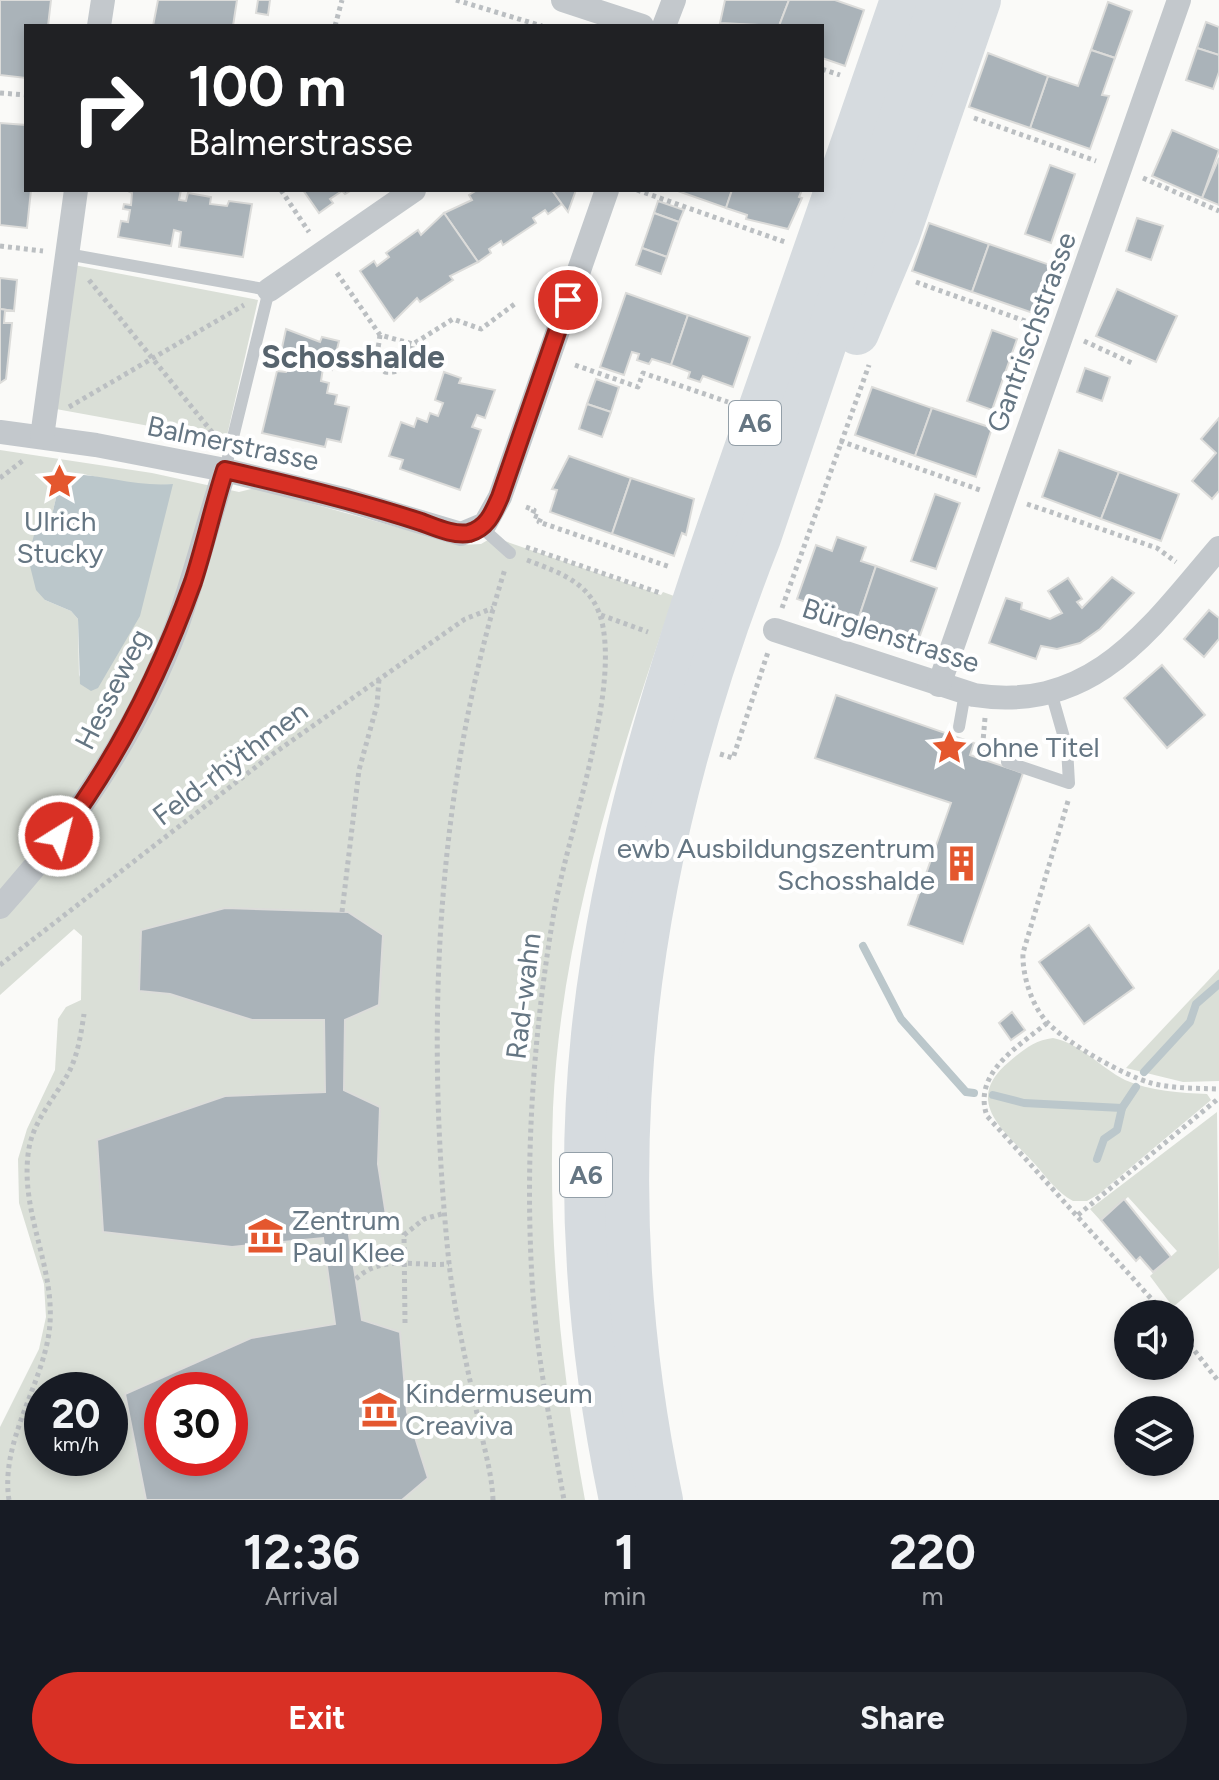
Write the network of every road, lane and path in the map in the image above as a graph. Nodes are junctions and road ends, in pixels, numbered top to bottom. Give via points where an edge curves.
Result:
1 (103, 0) edge
2 (342, 0) edge
3 (456, 0) edge
4 (563, 0) edge
5 (674, 0) edge
6 (902, 0) edge
7 (941, 0) edge
8 (979, 0) edge
9 (1179, 0) edge
10 (99, 24) edge
11 (336, 24) edge
12 (535, 24) edge
13 (636, 24) edge
14 (665, 24) edge
15 (824, 70) edge
16 (848, 78) dead end
17 (0, 93) edge
18 (24, 95) edge
19 (962, 114) dead end
20 (1113, 166) junction
21 (75, 192) edge
22 (282, 192) edge
23 (411, 192) edge
24 (606, 192) edge
25 (643, 192) edge
26 (1219, 211) edge
27 (789, 244) dead end
28 (0, 246) edge
29 (56, 253) junction
30 (323, 253) junction
31 (929, 287) dead end
32 (269, 290) junction
33 (516, 303) dead end
34 (1055, 330) junction
35 (380, 335) junction
36 (413, 344) junction
37 (152, 359) junction
38 (1134, 364) dead end
39 (575, 365) dead end
40 (733, 403) dead end
41 (58, 414) dead end
42 (0, 432) edge
43 (42, 437) junction
44 (840, 441) dead end
45 (220, 442) dead end
46 (869, 452) dead end
47 (11, 470) dead end
48 (225, 470) junction
49 (0, 478) edge
50 (526, 507) dead end
51 (481, 527) junction
52 (759, 538) junction
53 (512, 548) junction
54 (1219, 548) edge
55 (675, 568) dead end
56 (666, 595) dead end
57 (493, 608) junction
58 (797, 612) dead end
59 (600, 615) junction
60 (778, 618) junction
61 (657, 621) dead end
62 (379, 679) junction
63 (939, 685) junction
64 (755, 691) dead end
65 (1051, 692) junction
66 (965, 693) junction
67 (959, 727) dead end
68 (1007, 762) dead end
69 (1069, 783) junction
70 (0, 907) edge
71 (342, 912) dead end
72 (0, 965) edge
73 (84, 1014) dead end
74 (1047, 1023) junction
75 (1219, 1089) edge
76 (1219, 1098) edge
77 (445, 1213) junction
78 (1078, 1215) junction
79 (449, 1264) junction
80 (356, 1279) dead end
81 (1153, 1300) edge
82 (405, 1323) dead end
83 (1194, 1350) edge
84 (1219, 1382) edge
85 (9, 1500) edge
86 (493, 1500) edge
87 (564, 1500) edge
88 (621, 1500) edge
89 (661, 1500) edge

1 - 10 street
2 - 11 path
3 - 12 path
4 - 13 street
5 - 14 street
6 - 88 highway, A6 via 692,606 638,788 611,912 588,1097 587,1222 595,1347
7 - 52 highway, A6
8 - 52 highway via 898,235
9 - 20 street, Gantrischstrasse
15 - 16 path
17 - 18 path
19 - 20 path
20 - 26 path
20 - 34 street, Gantrischstrasse
21 - 29 street
22 - 30 path
23 - 30 street
24 - 51 street via 500,497
25 - 27 path
28 - 29 path
29 - 32 lane
29 - 37 path
29 - 43 street
30 - 32 street
30 - 35 path
31 - 34 path
32 - 37 path
32 - 48 lane
33 - 36 path via 481,329 453,319
34 - 38 path
34 - 63 street, Gantrischstrasse
35 - 36 path
35 - 36 path via 376,363 385,372 407,366
37 - 41 path
37 - 45 path
39 - 40 path via 638,387 643,373
42 - 43 street, Balmerstrasse
43 - 48 street, Balmerstrasse
44 - 46 path
47 - 49 path
48 - 51 street, Balmerstrasse via 449,531 467,533
48 - 70 street, Hesseweg via 177,625 137,715 74,816
50 - 55 path via 541,518 539,522
51 - 53 lane
52 - 89 highway, A6 via 729,616 675,797 649,917 632,1040 625,1159 628,1279 641,1395
53 - 56 path
53 - 57 path
53 - 59 path, Rad-wahn via 570,577 593,598
54 - 65 street, Bürglenstrasse via 1130,650 1095,674
57 - 62 path, Feld-rhÿthmen via 465,619
57 - 77 path via 461,757 443,895 438,1054
58 - 60 path
59 - 61 path via 653,634
59 - 87 path, Rad-wahn via 605,656 598,714 553,918 532,1100 532,1280 542,1377
60 - 63 street, Bürglenstrasse
60 - 64 path
62 - 71 path via 359,770
62 - 72 path, Feld-rhÿthmen via 270,756
63 - 66 street, Bürglenstrasse
65 - 66 street, Bürglenstrasse via 1004,698
65 - 69 lane via 1067,748
66 - 67 lane
68 - 69 lane
69 - 74 path via 1063,825 1023,953 1030,990
73 - 85 path via 70,1070 30,1144 27,1204 48,1280 50,1318 43,1359 10,1432 4,1469
74 - 75 path via 1148,1082
74 - 78 path via 991,1074 984,1092 985,1111
76 - 78 path
77 - 79 path
77 - 82 path via 416,1223 404,1235
78 - 81 path
79 - 80 path via 378,1265
79 - 86 path
83 - 84 path

